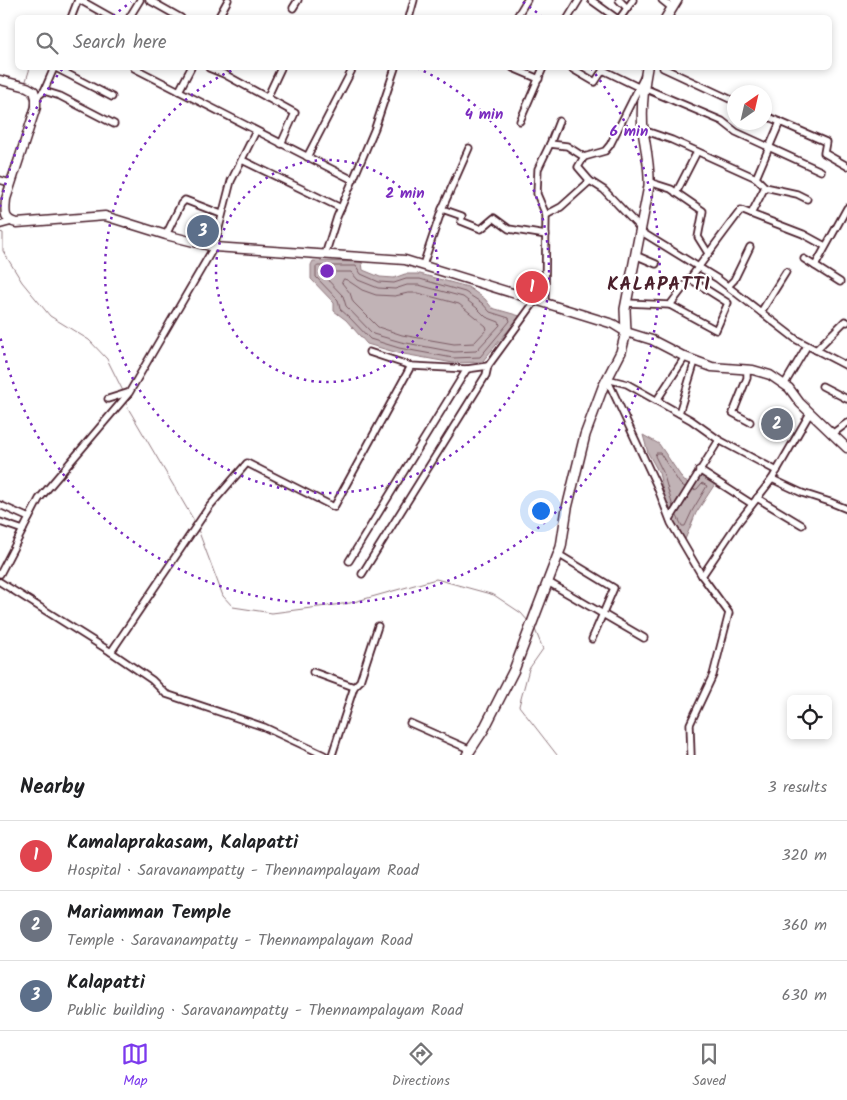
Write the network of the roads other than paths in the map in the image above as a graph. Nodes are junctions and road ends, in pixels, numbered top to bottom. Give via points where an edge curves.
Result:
1 (140, 0) edge
2 (149, 0) edge
3 (228, 0) edge
4 (298, 0) edge
5 (414, 0) edge
6 (527, 0) edge
7 (579, 0) edge
8 (591, 0) edge
9 (619, 0) edge
10 (633, 0) edge
11 (662, 0) edge
12 (80, 1) edge
13 (675, 4) edge
14 (293, 8) dead end
15 (627, 8) junction
16 (73, 15) edge
17 (106, 15) edge
18 (132, 15) edge
19 (175, 15) edge
20 (220, 15) edge
21 (410, 15) edge
22 (518, 15) edge
23 (570, 15) edge
24 (612, 15) edge
25 (622, 15) edge
26 (668, 15) edge
27 (54, 70) edge
28 (59, 70) edge
29 (138, 70) edge
30 (190, 70) edge
31 (214, 70) edge
32 (227, 70) edge
33 (280, 70) edge
34 (352, 70) edge
35 (394, 70) edge
36 (518, 70) edge
37 (542, 70) edge
38 (574, 70) edge
39 (603, 70) edge
40 (603, 70) edge
41 (647, 70) edge
42 (667, 70) edge
43 (224, 74) junction
44 (539, 79) junction
45 (0, 80) edge
46 (641, 88) junction
47 (44, 91) junction
48 (179, 91) junction
49 (112, 97) dead end
50 (36, 98) junction
51 (267, 98) junction
52 (727, 98) edge
53 (772, 118) edge
54 (520, 121) dead end
55 (559, 121) dead end
56 (780, 122) junction
57 (114, 124) dead end
58 (643, 130) junction
59 (256, 131) junction
60 (280, 144) junction
61 (550, 144) junction
62 (769, 147) junction
63 (469, 148) dead end
64 (696, 152) junction
65 (308, 157) junction
66 (584, 157) junction
67 (242, 160) junction
68 (847, 166) edge
69 (821, 171) dead end
70 (756, 178) junction
71 (353, 180) junction
72 (590, 181) junction
73 (6, 182) edge
74 (649, 182) junction
75 (765, 187) junction
76 (676, 193) junction
77 (807, 199) dead end
78 (341, 208) junction
79 (847, 208) edge
80 (442, 209) junction
81 (221, 214) junction
82 (751, 214) junction
83 (546, 215) junction
84 (6, 223) edge
85 (640, 230) junction
86 (166, 235) junction
87 (546, 235) junction
88 (826, 246) junction
89 (214, 247) junction
90 (750, 247) dead end
91 (708, 253) junction
92 (325, 255) junction
93 (635, 255) junction
94 (804, 259) dead end
95 (656, 264) dead end
96 (423, 265) junction
97 (815, 266) junction
98 (700, 267) junction
99 (786, 272) dead end
100 (690, 279) junction
101 (840, 282) dead end
102 (728, 286) junction
103 (541, 301) junction
104 (626, 303) junction
105 (670, 305) junction
106 (761, 312) junction
107 (846, 320) edge
108 (626, 332) junction
109 (807, 346) junction
110 (816, 350) junction
111 (369, 352) dead end
112 (685, 357) junction
113 (695, 361) junction
114 (411, 366) junction
115 (488, 366) junction
116 (847, 366) edge
117 (467, 368) junction
118 (747, 369) junction
119 (607, 379) junction
120 (784, 384) junction
121 (822, 386) dead end
122 (128, 393) junction
123 (108, 399) dead end
124 (847, 399) edge
125 (657, 400) junction
126 (679, 413) junction
127 (810, 414) junction
128 (750, 422) dead end
129 (847, 423) edge
130 (832, 434) junction
131 (720, 440) junction
132 (847, 448) edge
133 (699, 470) junction
134 (777, 471) junction
135 (772, 479) junction
136 (757, 498) junction
137 (752, 504) junction
138 (0, 505) edge
139 (847, 509) edge
140 (29, 518) junction
141 (670, 519) junction
142 (0, 522) edge
143 (802, 525) dead end
144 (23, 530) junction
145 (558, 554) junction
146 (349, 561) dead end
147 (0, 574) edge
148 (362, 574) dead end
149 (702, 576) junction
150 (0, 582) edge
151 (548, 582) junction
152 (604, 615) junction
153 (378, 626) dead end
154 (644, 638) dead end
155 (592, 639) dead end
156 (111, 652) junction
157 (313, 672) dead end
158 (354, 687) junction
159 (410, 722) dead end
160 (469, 753) edge
161 (324, 755) edge
162 (332, 755) edge
163 (691, 755) edge

1 - 18 street
2 - 19 street
3 - 20 street
4 - 14 street
5 - 21 street
6 - 22 street
7 - 23 street
8 - 24 street
9 - 15 street
10 - 15 street
11 - 13 street
12 - 16 street
12 - 17 street
13 - 26 main road
15 - 25 street
27 - 47 street
28 - 49 street
29 - 48 street
30 - 48 street
31 - 43 street
32 - 43 street
33 - 51 street
34 - 65 street
35 - 71 street
36 - 44 street
37 - 44 street
38 - 39 street via 595,82
40 - 46 street
41 - 46 main road
42 - 52 street
43 - 51 street
44 - 54 street
45 - 50 main road via 34,91
46 - 58 main road
46 - 62 street via 722,121 736,132
46 - 66 street via 610,145 605,151
47 - 50 street
47 - 57 street
48 - 59 street
50 - 73 main road via 36,107
51 - 60 street via 295,113
53 - 56 street
55 - 61 street
56 - 62 street
56 - 68 street via 826,142 824,153
58 - 64 street
58 - 74 main road
59 - 60 street
59 - 67 street
60 - 65 street
61 - 66 street via 567,146
61 - 83 street via 538,169 537,194
62 - 69 street
62 - 70 street
63 - 80 street
64 - 70 street
64 - 76 street
65 - 71 street
66 - 72 street via 578,167
67 - 78 street
67 - 81 street via 231,181
70 - 75 street
71 - 78 street
72 - 83 street via 561,207
72 - 85 street via 604,190
73 - 84 main road
74 - 76 street
74 - 85 main road
75 - 77 street
75 - 82 street
76 - 91 street via 704,211 698,236
78 - 92 street
79 - 88 street
80 - 87 street via 462,216 461,221 481,229 494,218 509,228
80 - 96 street
81 - 86 street via 185,200
81 - 89 street
82 - 88 street
82 - 91 street via 741,210
83 - 87 street
84 - 86 main road via 105,216
85 - 93 main road
85 - 98 street
86 - 89 main road
87 - 103 street
88 - 97 street
89 - 92 main road
89 - 122 street
90 - 102 street
91 - 98 street
92 - 96 main road via 405,260
93 - 95 street
93 - 104 main road
94 - 97 street
96 - 103 main road
97 - 101 street
98 - 100 street
98 - 102 street
99 - 106 street
100 - 105 street
100 - 105 street via 728,303 716,330
102 - 106 street
103 - 108 main road via 613,324
103 - 115 street
104 - 105 street
104 - 108 main road
106 - 109 street
107 - 110 street
108 - 112 main road via 652,340
108 - 119 main road via 621,352
109 - 110 street
109 - 120 street
110 - 116 street
111 - 114 street
112 - 113 main road
112 - 125 street
113 - 118 main road via 712,367
113 - 126 street
114 - 117 street
114 - 156 street via 334,507 247,463 203,516
115 - 117 street
115 - 148 street via 486,375
117 - 146 street
118 - 120 main road via 770,375
118 - 128 street via 747,378 733,413
119 - 125 street via 627,384
119 - 141 street
119 - 145 main road via 585,435
120 - 127 main road
121 - 124 street
122 - 123 street
122 - 140 street via 39,499
125 - 126 street
126 - 131 street
127 - 130 main road
127 - 134 street
129 - 130 street
130 - 132 main road
131 - 133 street
131 - 134 street
133 - 137 street
133 - 141 street
134 - 135 street
135 - 136 street
135 - 139 street
136 - 137 street
136 - 143 street
137 - 149 street
138 - 140 street
140 - 144 street
141 - 149 street
142 - 144 street
144 - 147 street
145 - 151 main road
145 - 152 street via 614,588
149 - 163 street via 729,613 712,675 690,724
150 - 156 street
151 - 152 street
151 - 160 main road via 514,670
152 - 154 street
152 - 155 street
153 - 158 street via 360,681
156 - 161 street via 152,680 166,694 264,727
157 - 158 street
158 - 162 street
159 - 160 street

